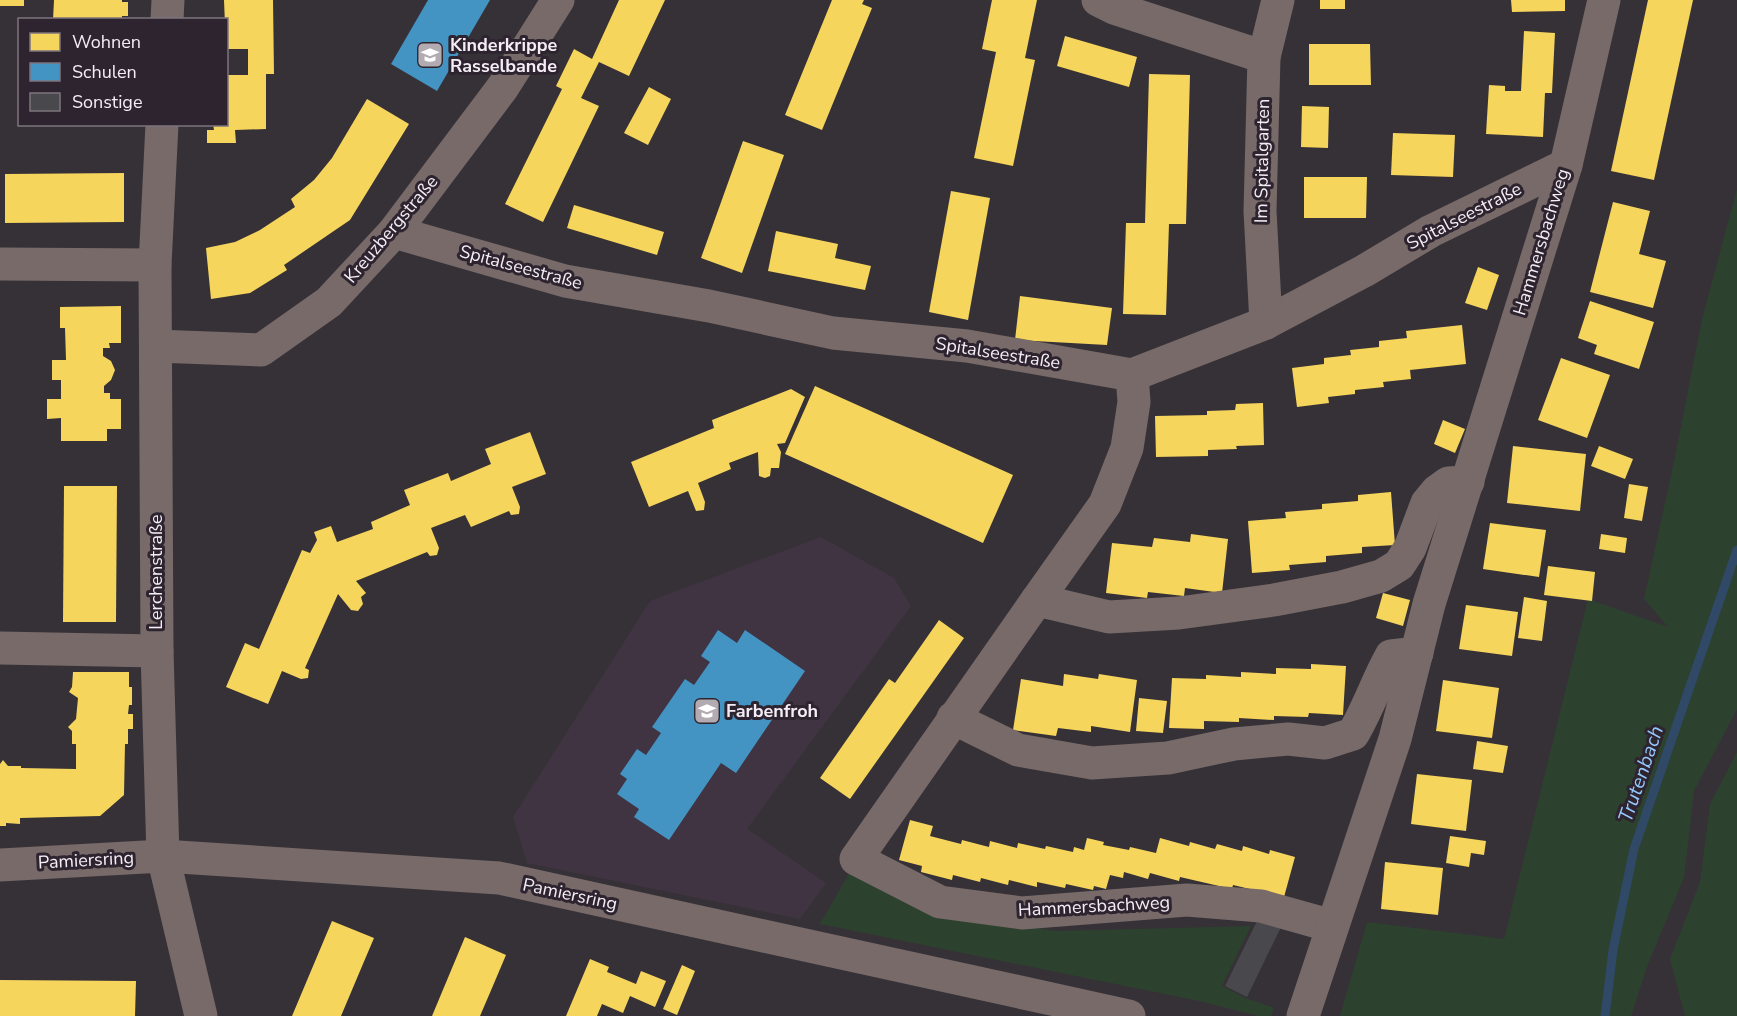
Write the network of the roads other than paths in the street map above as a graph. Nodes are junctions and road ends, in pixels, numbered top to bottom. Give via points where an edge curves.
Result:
1 (168, 0) edge
2 (558, 0) edge
3 (1278, 0) edge
4 (1604, 0) edge
5 (1109, 3) edge
6 (167, 18) edge
7 (1264, 57) junction
8 (162, 126) edge
9 (1566, 165) junction
10 (394, 232) junction
11 (0, 264) edge
12 (155, 265) junction
13 (1266, 323) junction
14 (156, 346) junction
15 (1131, 375) junction
16 (1468, 482) junction
17 (1037, 600) junction
18 (0, 648) edge
19 (157, 651) junction
20 (1417, 653) junction
21 (953, 718) junction
22 (163, 856) junction
23 (0, 865) edge
24 (1332, 926) junction
25 (201, 1016) edge
26 (1129, 1016) edge
27 (1303, 1016) edge

1 - 6 street
2 - 10 street, Kreuzbergstraße via 503,87
3 - 7 street, Im Spitalgarten
4 - 9 street, Hammersbachweg
5 - 7 street
7 - 13 street, Im Spitalgarten via 1260,211
8 - 12 street, Lerchenstraße
9 - 13 street, Spitalseestraße via 1431,231
9 - 16 street, Hammersbachweg
10 - 14 street, Kreuzbergstraße via 329,302 261,350
10 - 15 street, Spitalseestraße via 565,281 833,333 967,346
11 - 12 street
12 - 14 street, Lerchenstraße
13 - 15 street, Spitalseestraße
14 - 19 street, Lerchenstraße
15 - 17 street, Hammersbachweg via 1134,402 1127,448 1105,504
16 - 17 street via 1448,483 1427,502 1410,548 1399,565 1381,576 1352,584 1179,613 1109,617
16 - 20 street, Hammersbachweg
17 - 21 street, Hammersbachweg
18 - 19 street
19 - 22 street, Lerchenstraße
20 - 21 street via 1391,656 1353,734 1325,742 1234,744 1168,758 1092,763 1018,750
20 - 24 street, Hammersbachweg via 1395,739
21 - 24 street, Hammersbachweg via 856,858 940,902 1022,913 1187,900 1261,906
22 - 23 street, Pamiersring
22 - 25 street, Lerchenstraße
22 - 26 street, Pamiersring via 499,878
24 - 27 street, Hammersbachweg

